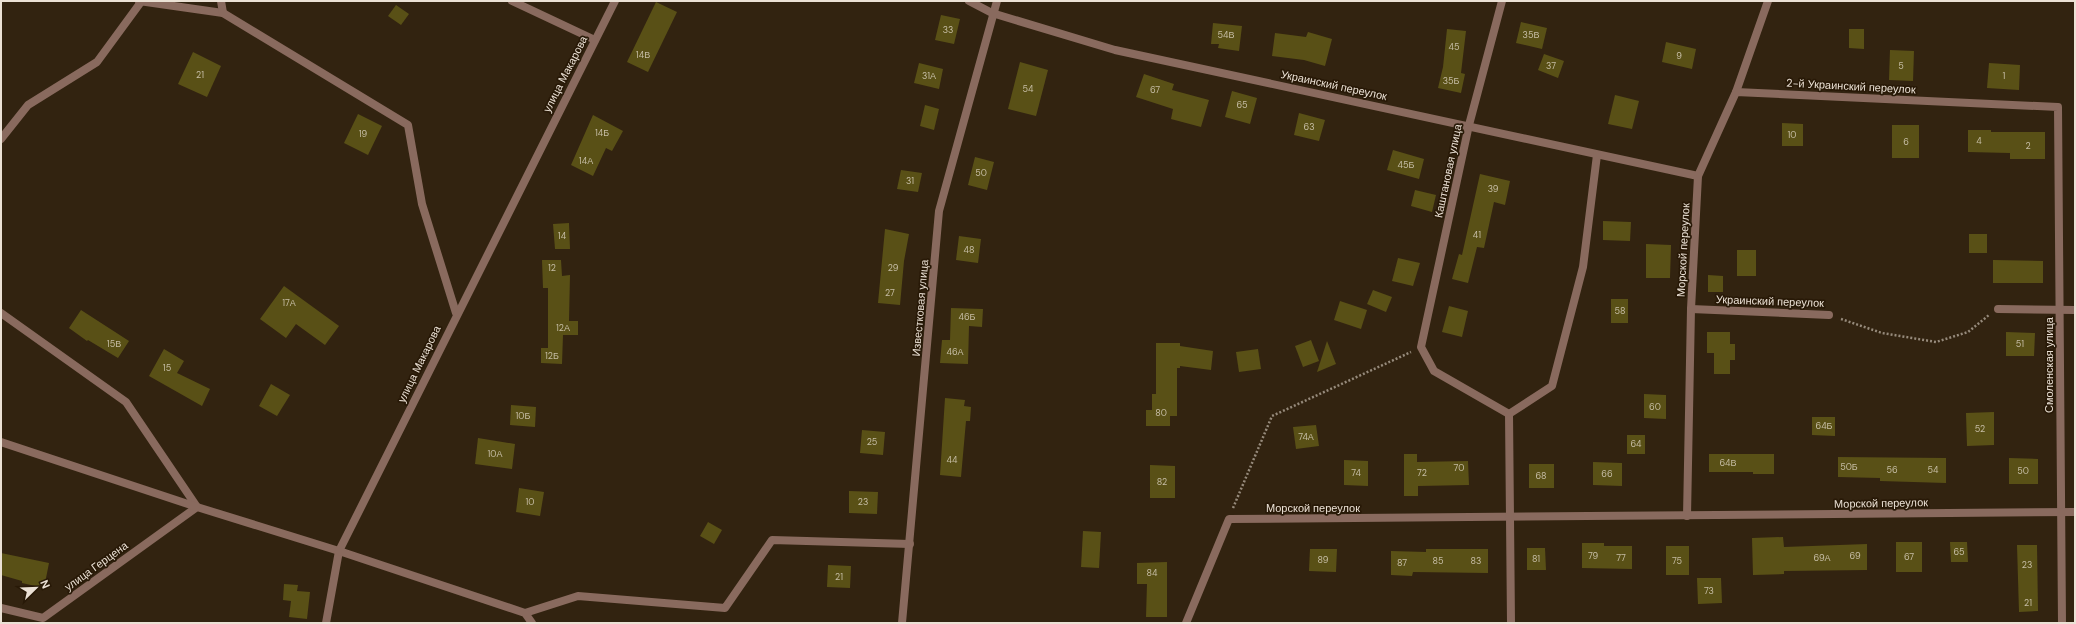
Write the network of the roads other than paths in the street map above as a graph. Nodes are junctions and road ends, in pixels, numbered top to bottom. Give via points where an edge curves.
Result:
1 (221, 1) edge
2 (512, 1) edge
3 (615, 1) edge
4 (969, 1) edge
5 (996, 1) edge
6 (1502, 1) edge
7 (1768, 1) edge
8 (140, 2) edge
9 (224, 13) junction
10 (992, 13) junction
11 (595, 40) junction
12 (1736, 92) junction
13 (2058, 107) joint
14 (1468, 125) junction
15 (1, 139) edge
16 (1597, 154) junction
17 (1698, 176) junction
18 (1691, 309) junction
19 (1998, 309) road end
20 (2059, 310) junction
21 (2075, 310) edge
22 (1, 313) edge
23 (456, 313) junction
24 (1829, 315) road end
25 (1509, 414) junction
26 (1, 442) edge
27 (197, 507) junction
28 (2061, 512) junction
29 (2075, 512) edge
30 (1687, 516) junction
31 (1510, 518) junction
32 (910, 544) junction
33 (339, 550) junction
34 (1, 608) edge
35 (525, 613) junction
36 (326, 623) edge
37 (532, 623) edge
38 (902, 623) edge
39 (1186, 623) edge
40 (1511, 623) edge
41 (2062, 623) edge

1 - 9 street
2 - 11 street
3 - 11 street, улица Макарова
4 - 10 street, Украинский переулок
5 - 10 street, Известковая улица
6 - 14 street, Каштановая улица
7 - 12 street
8 - 9 street
8 - 15 street via 97,62 28,105
9 - 23 street via 408,125 422,204
10 - 14 street, Украинский переулок via 1115,50
10 - 32 street, Известковая улица via 939,211
11 - 23 street, улица Макарова
12 - 13 street, 2-й Украинский переулок
12 - 17 street
13 - 20 street, Смоленская улица
14 - 16 street, Украинский переулок
14 - 25 street, Каштановая улица via 1421,347 1434,371
16 - 17 street, Украинский переулок
16 - 25 street via 1583,267 1552,386
17 - 18 street, Морской переулок
18 - 24 street, Украинский переулок
18 - 30 street, Морской переулок
19 - 20 street
20 - 21 street
20 - 28 street, Смоленская улица
22 - 27 street via 126,402
23 - 33 street, улица Макарова
25 - 31 street
26 - 27 street
27 - 33 street
27 - 34 street, улица Герцена via 43,618
28 - 29 street, Морской переулок
28 - 30 street, Морской переулок
28 - 41 street, Смоленская улица
30 - 31 street, Морской переулок
31 - 39 street, Морской переулок via 1229,519
31 - 40 street
32 - 35 street via 772,540 725,608 578,596
32 - 38 street, Известковая улица
33 - 35 street
33 - 36 street, улица Макарова
35 - 37 street

